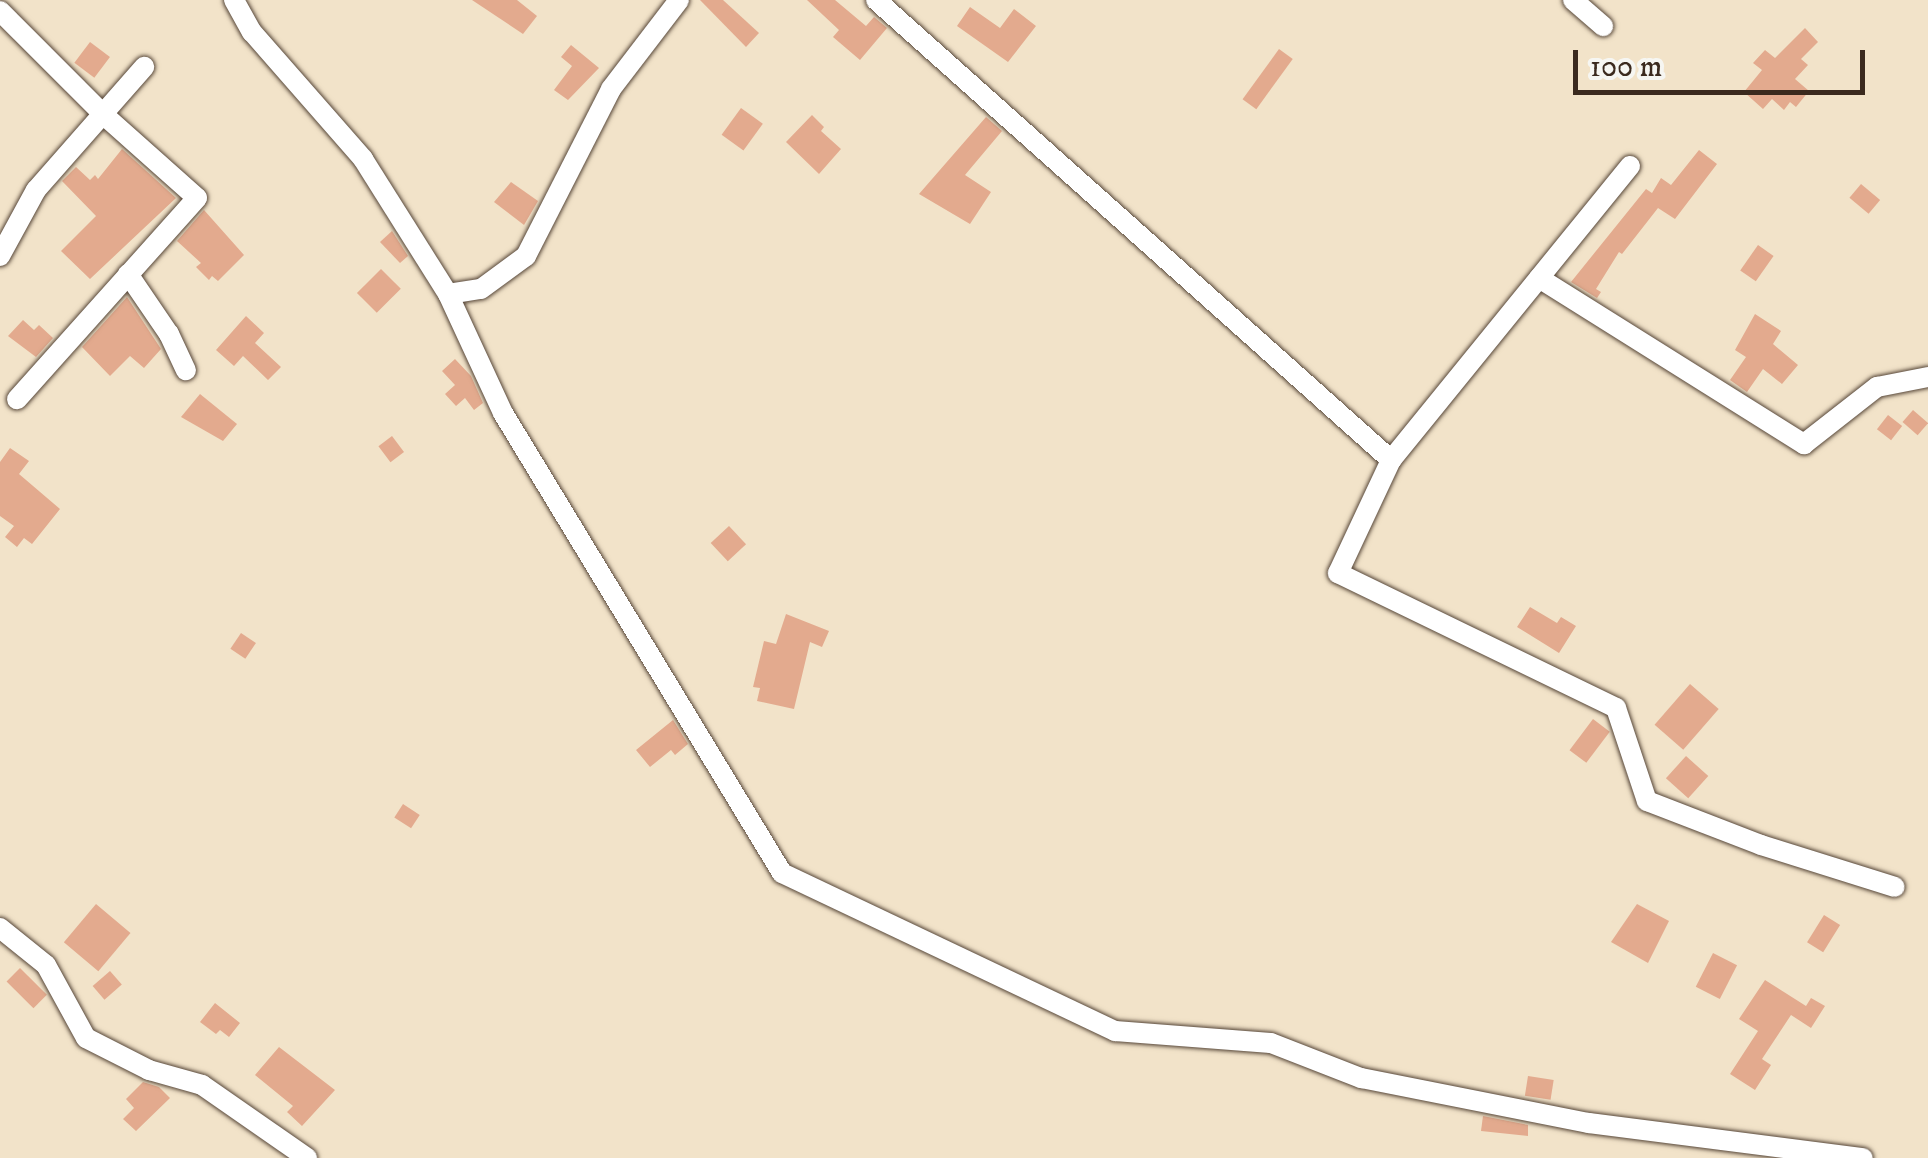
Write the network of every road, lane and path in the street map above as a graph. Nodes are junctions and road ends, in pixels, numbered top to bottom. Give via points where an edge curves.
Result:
1 (234, 0) edge
2 (679, 0) edge
3 (876, 0) edge
4 (1573, 0) edge
5 (0, 12) edge
6 (1603, 26) dead end
7 (144, 67) dead end
8 (104, 116) junction
9 (1630, 166) dead end
10 (0, 256) edge
11 (128, 274) junction
12 (1540, 278) junction
13 (448, 294) junction
14 (186, 370) dead end
15 (1928, 377) edge
16 (18, 398) dead end
17 (1391, 460) junction
18 (1894, 887) dead end
19 (0, 928) edge
20 (307, 1158) edge
21 (1863, 1158) edge

1 - 13 street via 252,32 363,160
2 - 13 street via 612,89 526,256 481,288
3 - 17 street
4 - 6 street
5 - 8 street
7 - 8 street
8 - 10 street via 36,190
8 - 11 street via 197,198
9 - 12 street
11 - 14 street
11 - 16 street
12 - 15 street via 1804,444 1877,387
12 - 17 street
13 - 21 street via 503,413 782,873 1115,1032 1272,1043 1361,1078 1588,1123
17 - 18 street via 1338,574 1616,708 1646,801
19 - 20 street via 46,965 86,1038 150,1070 202,1084

